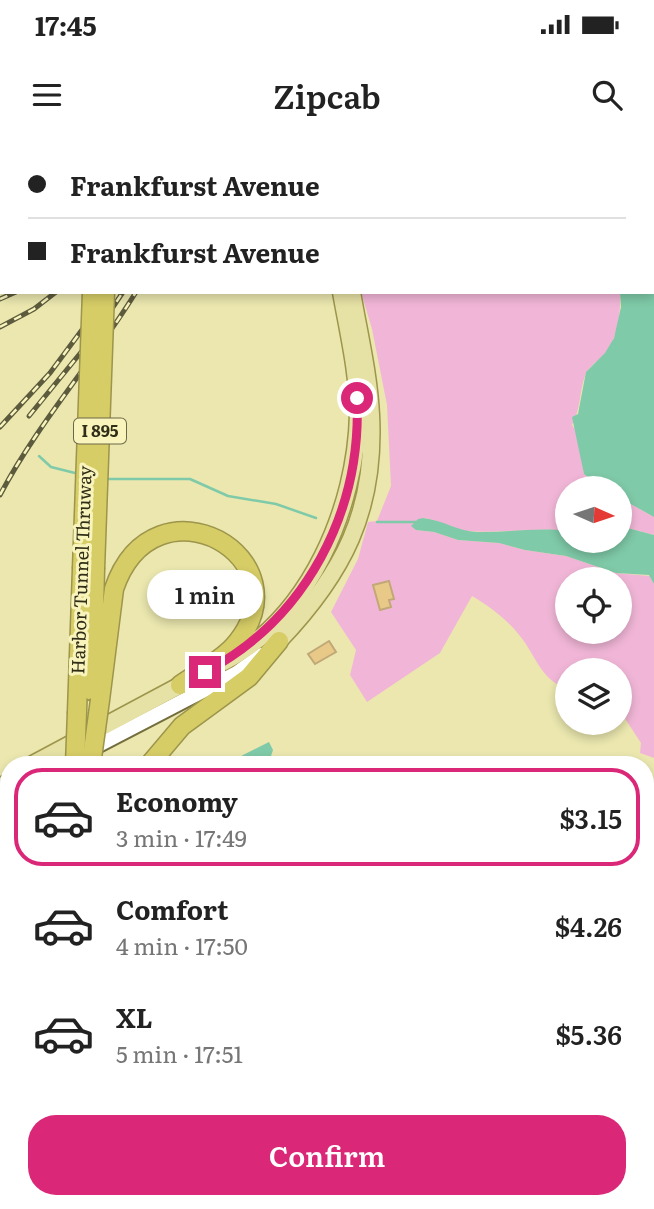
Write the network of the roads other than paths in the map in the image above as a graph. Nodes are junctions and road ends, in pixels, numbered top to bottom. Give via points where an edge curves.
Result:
1 (92, 294) edge
2 (105, 294) edge
3 (341, 294) edge
4 (352, 294) edge
5 (355, 454) junction
6 (342, 562) junction
7 (89, 569) junction
8 (311, 577) junction
9 (279, 641) junction
10 (180, 685) junction
11 (90, 706) junction
12 (48, 756) edge
13 (77, 756) edge
14 (77, 756) edge
15 (90, 756) edge
16 (157, 756) edge

1 - 7 highway, Harbor Tunnel Thruway / I 895, bridge
2 - 7 highway, Harbor Tunnel Thruway / I 895, bridge
3 - 5 main road via 356,383
4 - 6 main road via 372,444 363,506
5 - 6 main road via 355,494 337,552
5 - 8 main road via 337,526
6 - 8 main road via 324,564
6 - 9 main road via 309,610
7 - 11 highway, Harbor Tunnel Thruway / I 895
8 - 10 main road via 269,628 230,659
9 - 13 main road via 237,673
9 - 16 highway via 249,677 182,726
10 - 11 highway via 230,649 245,629 254,597 249,571 238,555 216,538 189,531 147,542 120,573
10 - 12 main road
11 - 14 highway, Harbor Tunnel Thruway / I 895, bridge
11 - 15 highway, bridge

